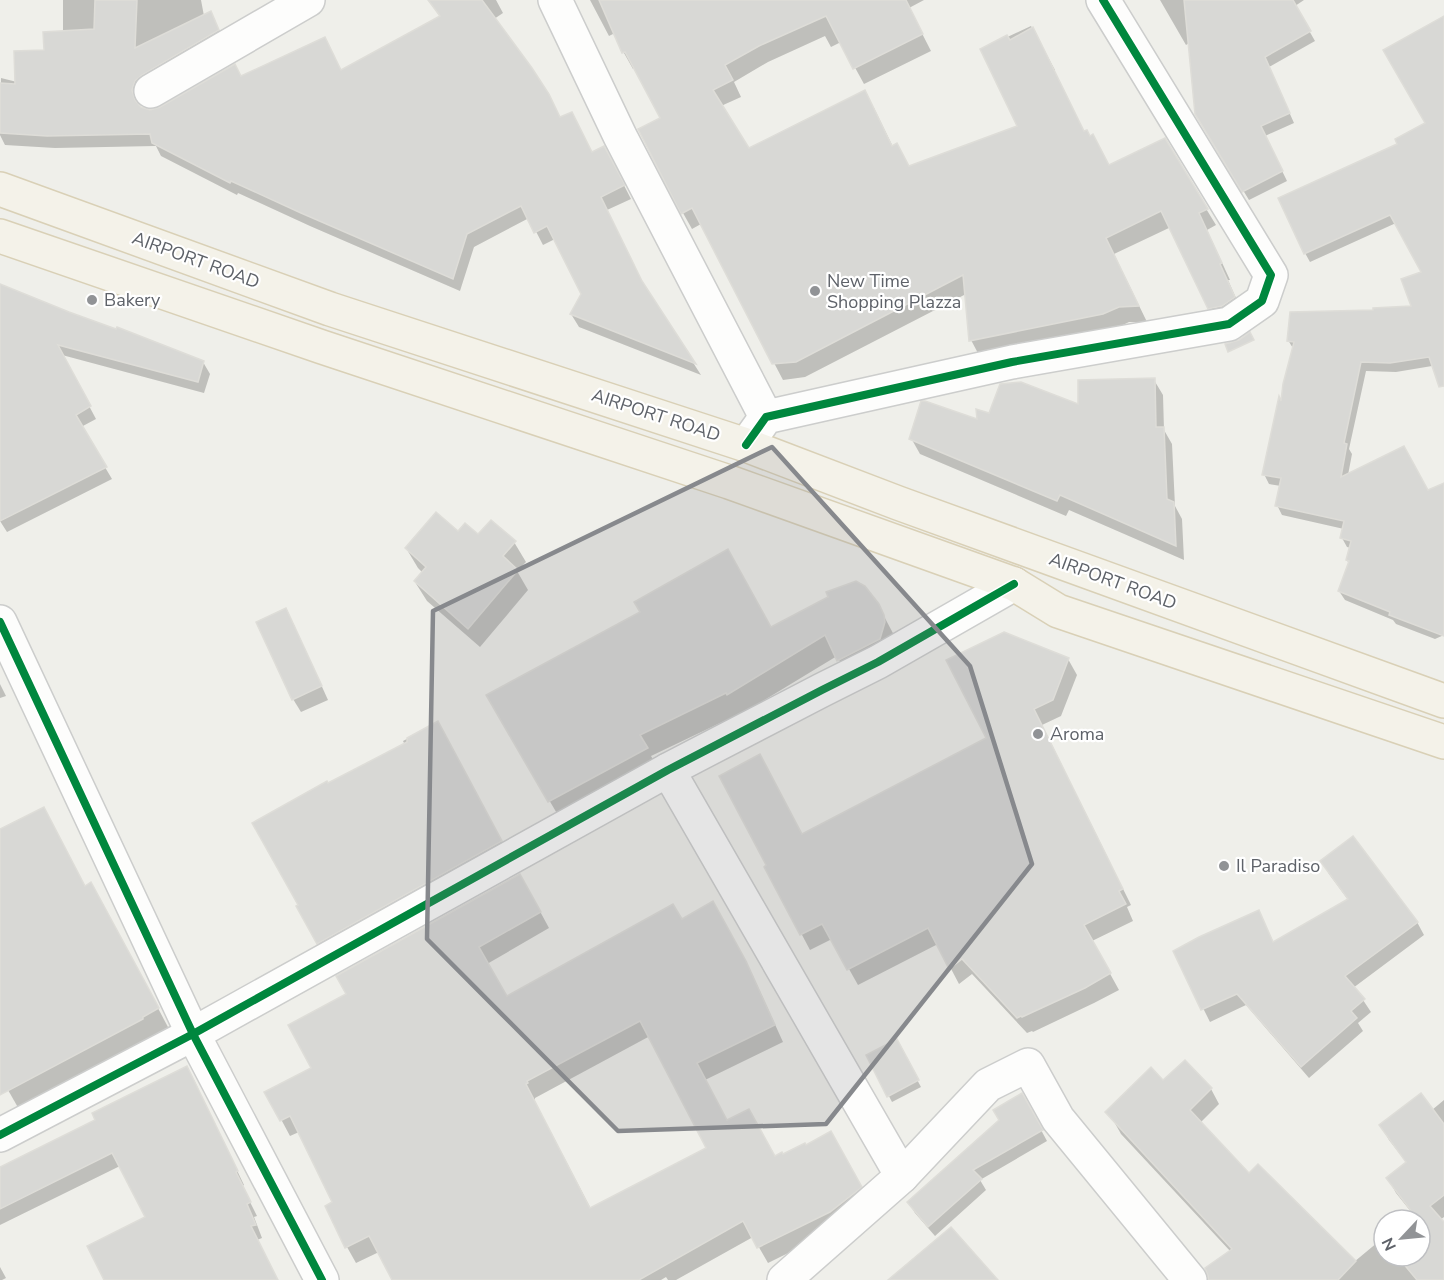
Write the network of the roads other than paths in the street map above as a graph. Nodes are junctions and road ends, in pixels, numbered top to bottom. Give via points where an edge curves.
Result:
1 (308, 0) edge
2 (555, 0) edge
3 (1103, 0) edge
4 (150, 91) dead end
5 (0, 189) edge
6 (0, 236) edge
7 (766, 417) junction
8 (746, 445) junction
9 (1014, 584) junction
10 (0, 622) edge
11 (1444, 700) edge
12 (1444, 742) edge
13 (668, 770) junction
14 (193, 1034) junction
15 (0, 1135) edge
16 (902, 1176) junction
17 (322, 1280) edge
18 (784, 1280) edge
19 (1190, 1280) edge

1 - 4 street
2 - 7 street via 620,136
3 - 7 street via 1271,275 1262,301 1229,324 1012,362
5 - 8 main road, AIRPORT ROAD via 330,309
6 - 9 main road via 718,479
7 - 8 street
8 - 11 main road, AIRPORT ROAD via 898,504
9 - 12 main road via 1058,611
9 - 13 street via 878,662
10 - 14 street
13 - 14 street
13 - 16 street
14 - 15 street
14 - 17 street
16 - 18 street
16 - 19 street via 988,1085 1028,1065 1058,1119

